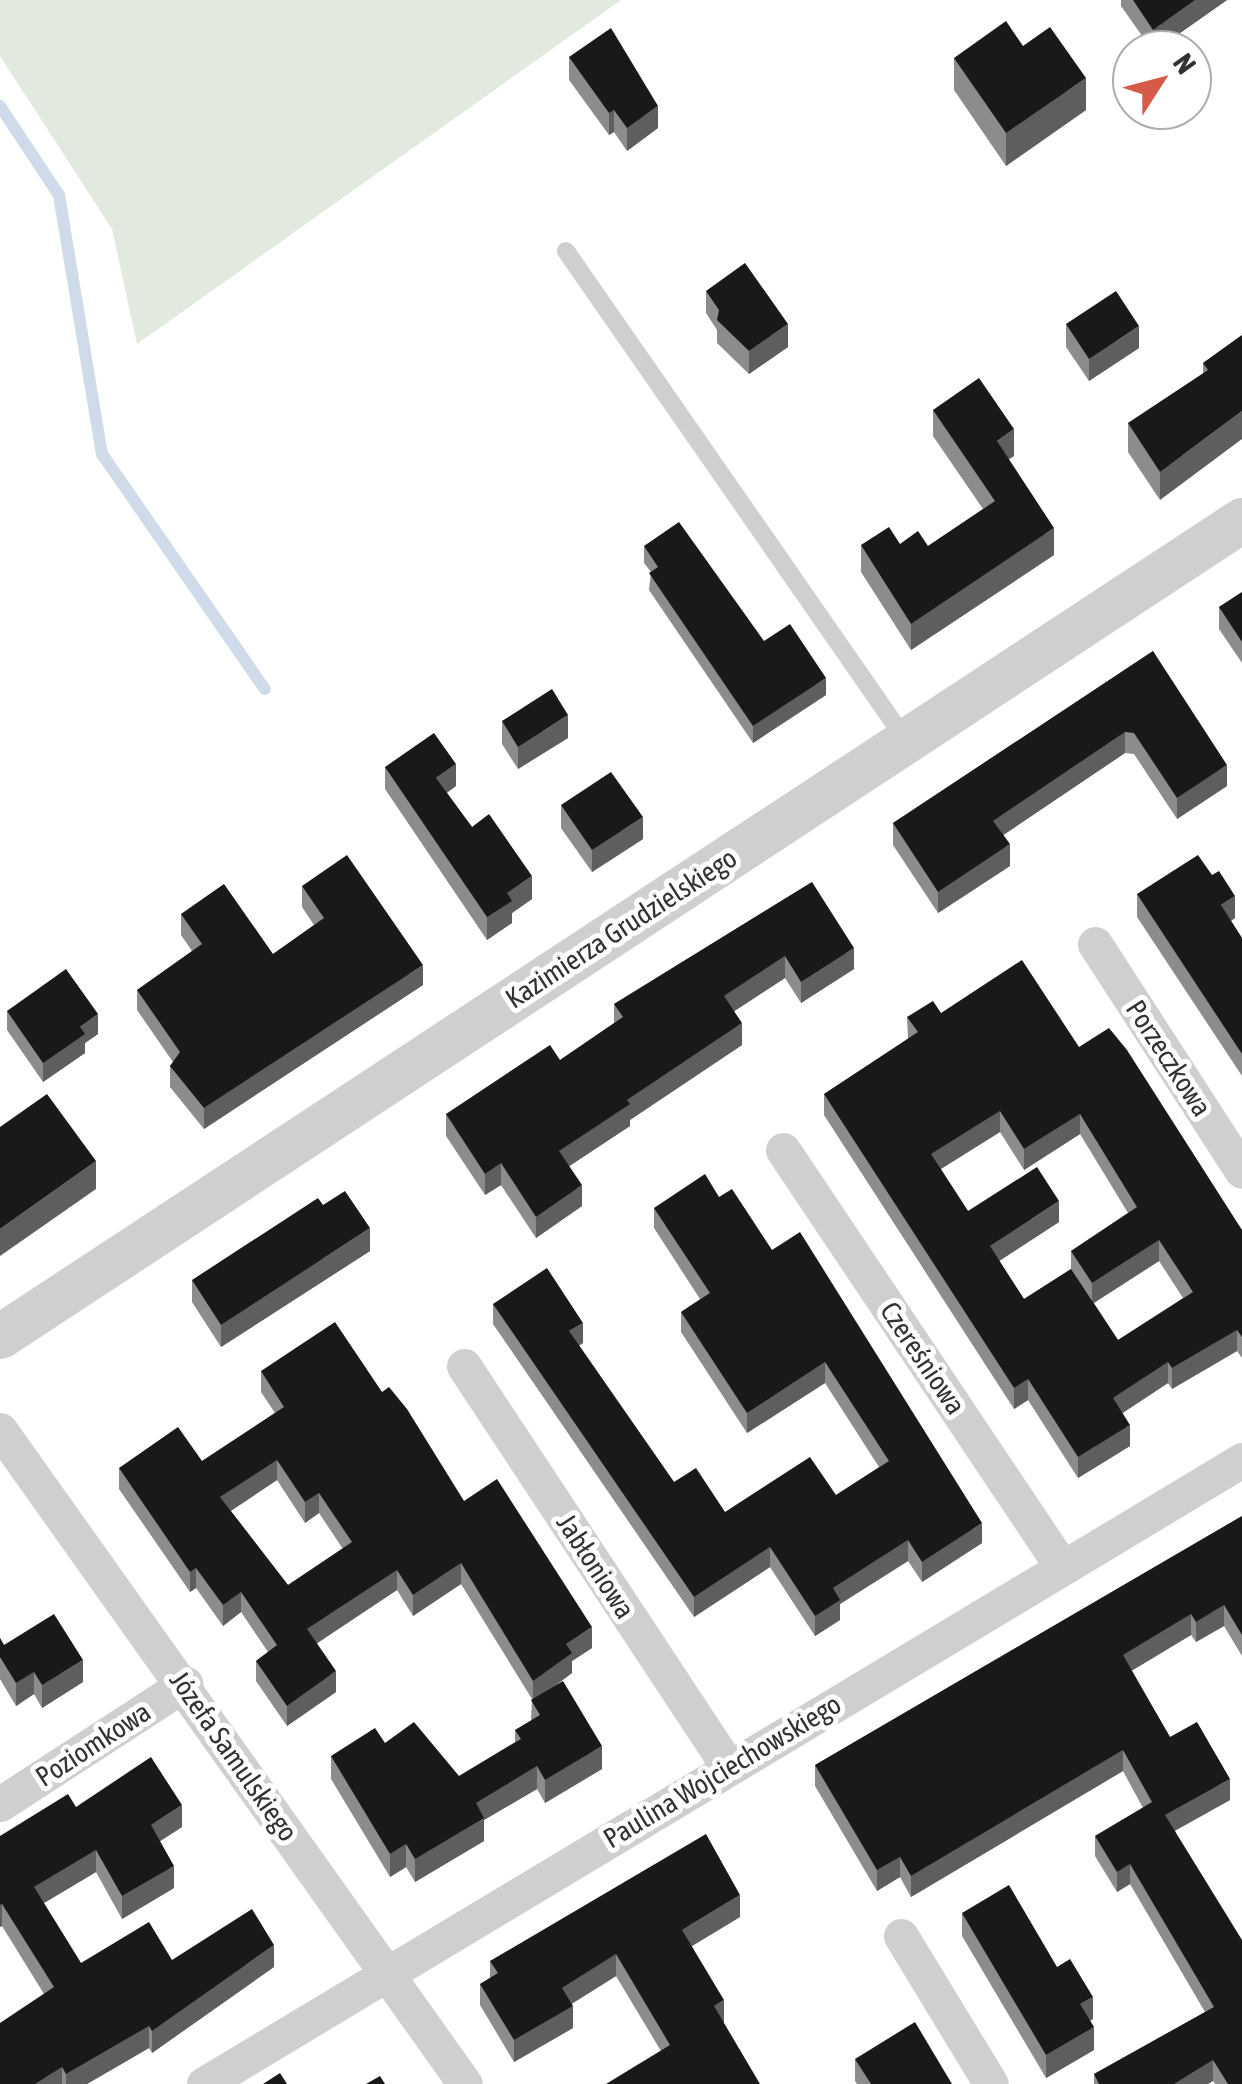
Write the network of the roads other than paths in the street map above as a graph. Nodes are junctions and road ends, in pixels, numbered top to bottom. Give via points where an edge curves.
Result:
1 (566, 251) dead end
2 (1242, 520) edge
3 (905, 740) junction
4 (1096, 944) dead end
5 (783, 1150) dead end
6 (1242, 1171) edge
7 (0, 1336) edge
8 (464, 1366) dead end
9 (0, 1430) edge
10 (1242, 1460) edge
11 (1062, 1567) junction
12 (184, 1684) junction
13 (728, 1767) junction
14 (0, 1804) edge
15 (901, 1936) dead end
16 (384, 1972) junction
17 (204, 2084) edge
18 (465, 2084) edge
19 (991, 2084) edge

1 - 3 lane
2 - 3 street, Kazimierza Grudzielskiego
3 - 7 street, Kazimierza Grudzielskiego
4 - 6 street, Porzeczkowa
5 - 11 street, Czereśniowa
8 - 13 street, Jabłoniowa
9 - 12 street, Józefa Samulskiego
10 - 11 street, Paulina Wojciechowskiego
11 - 13 street, Paulina Wojciechowskiego
12 - 14 street, Poziomkowa
12 - 16 street, Józefa Samulskiego
13 - 16 street, Paulina Wojciechowskiego
15 - 19 street
16 - 17 street, Paulina Wojciechowskiego
16 - 18 street, Józefa Samulskiego

